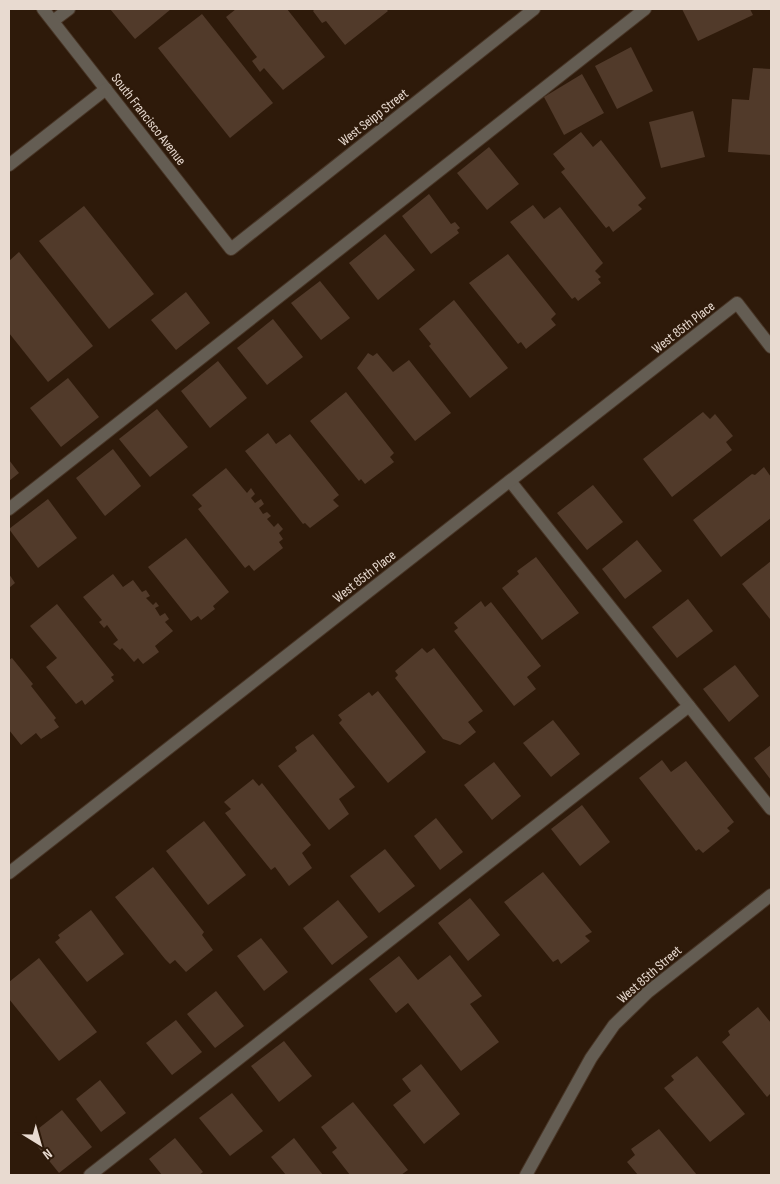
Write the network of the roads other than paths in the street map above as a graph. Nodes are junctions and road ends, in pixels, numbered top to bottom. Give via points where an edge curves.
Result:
1 (43, 9) edge
2 (69, 9) edge
3 (534, 9) edge
4 (645, 9) edge
5 (53, 21) junction
6 (106, 88) junction
7 (9, 165) edge
8 (231, 249) joint
9 (771, 347) edge
10 (510, 481) junction
11 (9, 509) edge
12 (690, 706) junction
13 (771, 809) edge
14 (9, 873) edge
15 (771, 895) edge
16 (90, 1175) edge
17 (526, 1175) edge

1 - 5 street, South Francisco Avenue
2 - 5 street
3 - 8 street, West Seipp Street
4 - 11 street
5 - 6 street, South Francisco Avenue
6 - 7 street
6 - 8 street, South Francisco Avenue
9 - 10 street, West 85th Place via 737,303
10 - 12 street
10 - 14 street, West 85th Place
12 - 13 street
12 - 16 street
15 - 17 street, West 85th Street via 648,992 614,1026 591,1058

